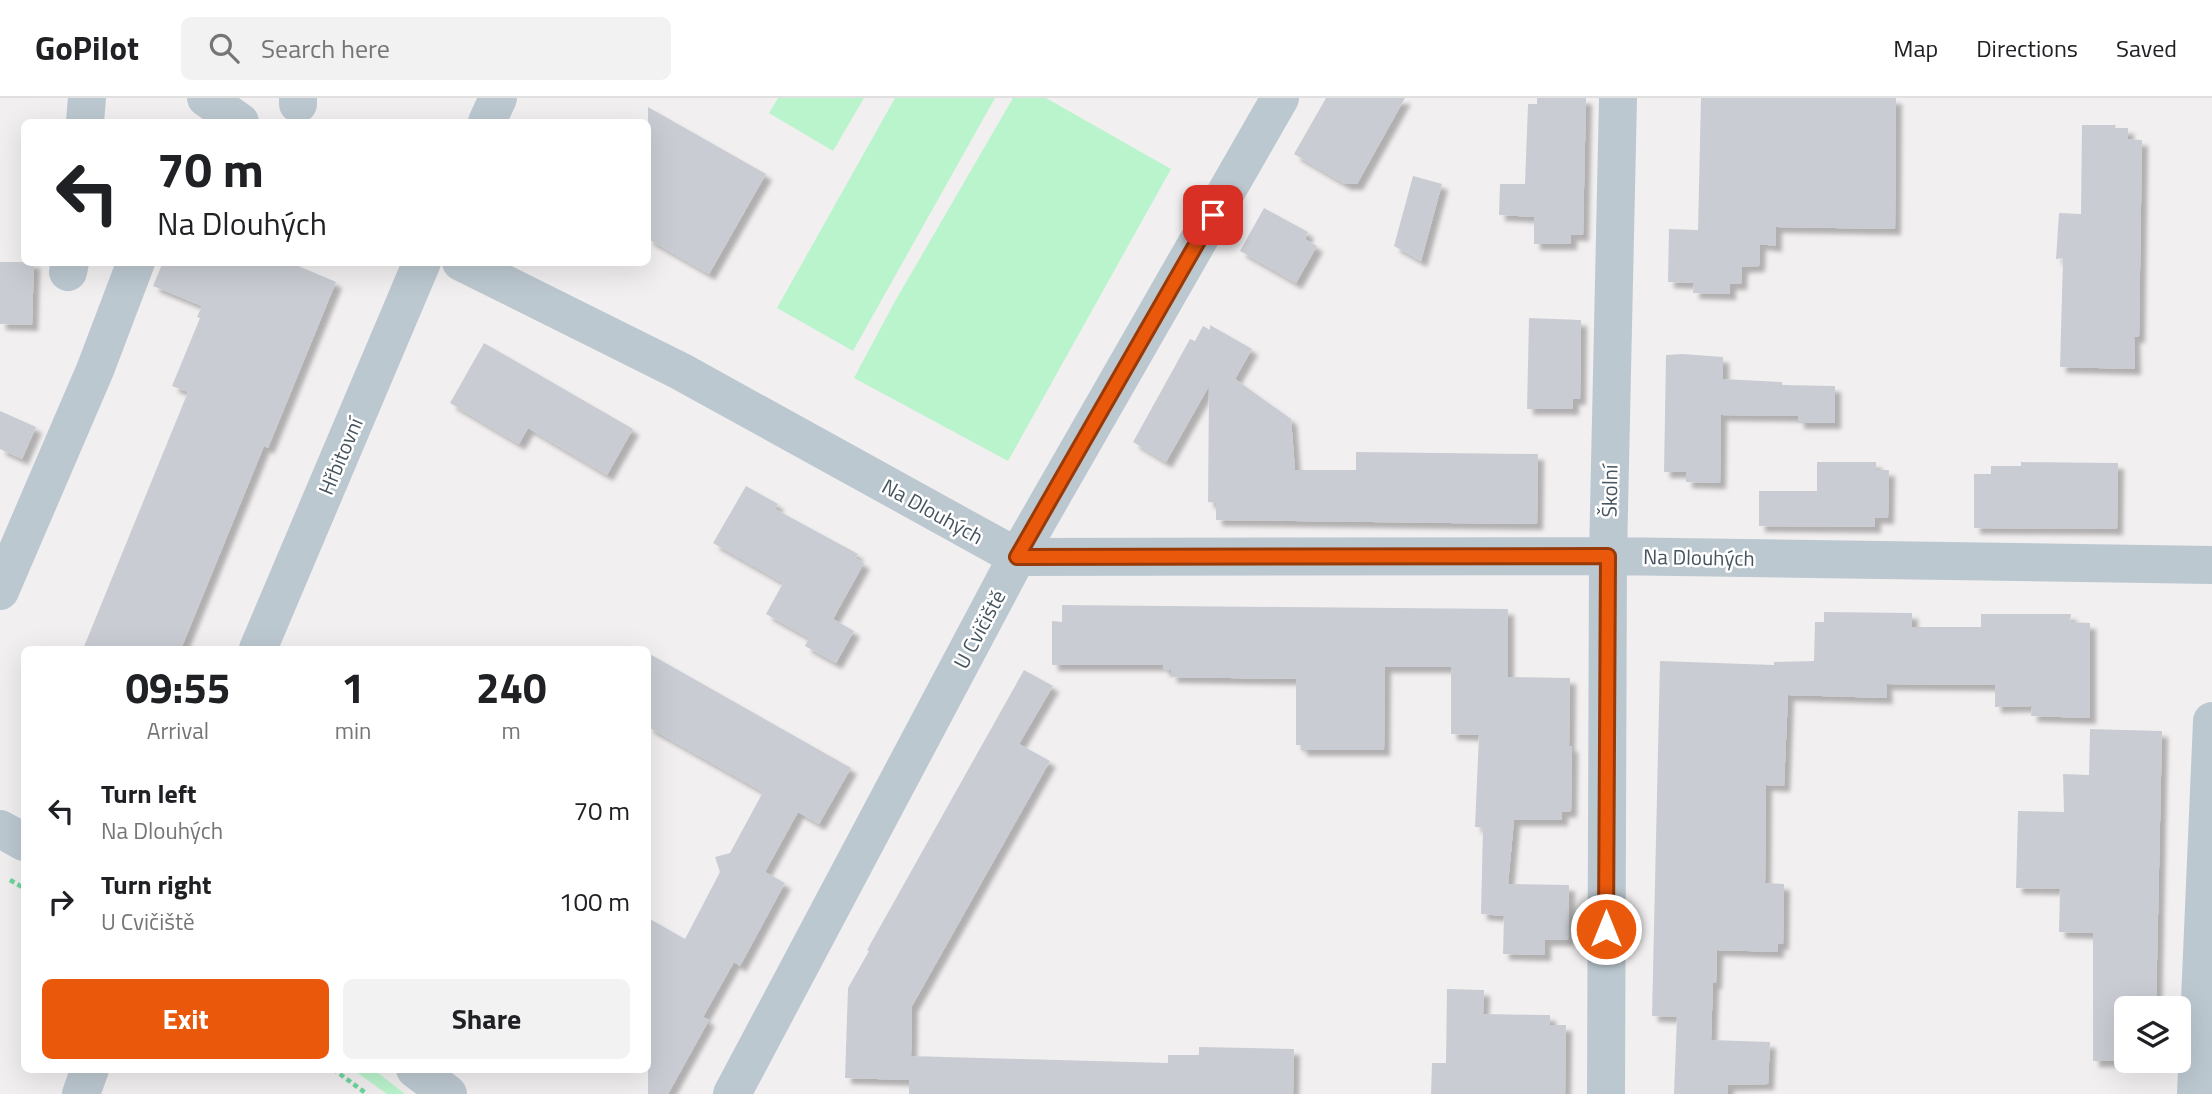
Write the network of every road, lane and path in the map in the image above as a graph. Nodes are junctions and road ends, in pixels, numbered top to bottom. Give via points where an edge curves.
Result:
1 (87, 98) edge
2 (198, 98) edge
3 (206, 98) edge
4 (498, 98) edge
5 (1280, 98) edge
6 (1618, 98) edge
7 (85, 119) edge
8 (190, 119) edge
9 (236, 119) edge
10 (488, 119) edge
11 (134, 266) edge
12 (420, 266) edge
13 (469, 266) edge
14 (1608, 556) junction
15 (1017, 557) junction
16 (2212, 565) edge
17 (0, 591) edge
18 (259, 646) edge
19 (2212, 721) edge
20 (0, 829) edge
21 (21, 840) edge
22 (89, 1073) edge
23 (338, 1073) edge
24 (420, 1073) edge
25 (81, 1094) edge
26 (367, 1094) edge
27 (448, 1094) edge
28 (733, 1094) edge
29 (1606, 1094) edge
30 (2196, 1094) edge

1 - 7 street
2 - 8 street
3 - 9 street
4 - 10 street
5 - 15 street, U Cvičiště
6 - 14 street, Školní
11 - 17 street
12 - 18 street, Hřbitovní
13 - 15 street, Na Dlouhých via 680,371
14 - 15 street, Na Dlouhých
14 - 16 street, Na Dlouhých
14 - 29 street, Školní
15 - 28 street, U Cvičiště
19 - 30 street
20 - 21 street
22 - 25 street
23 - 26 path
24 - 27 street

